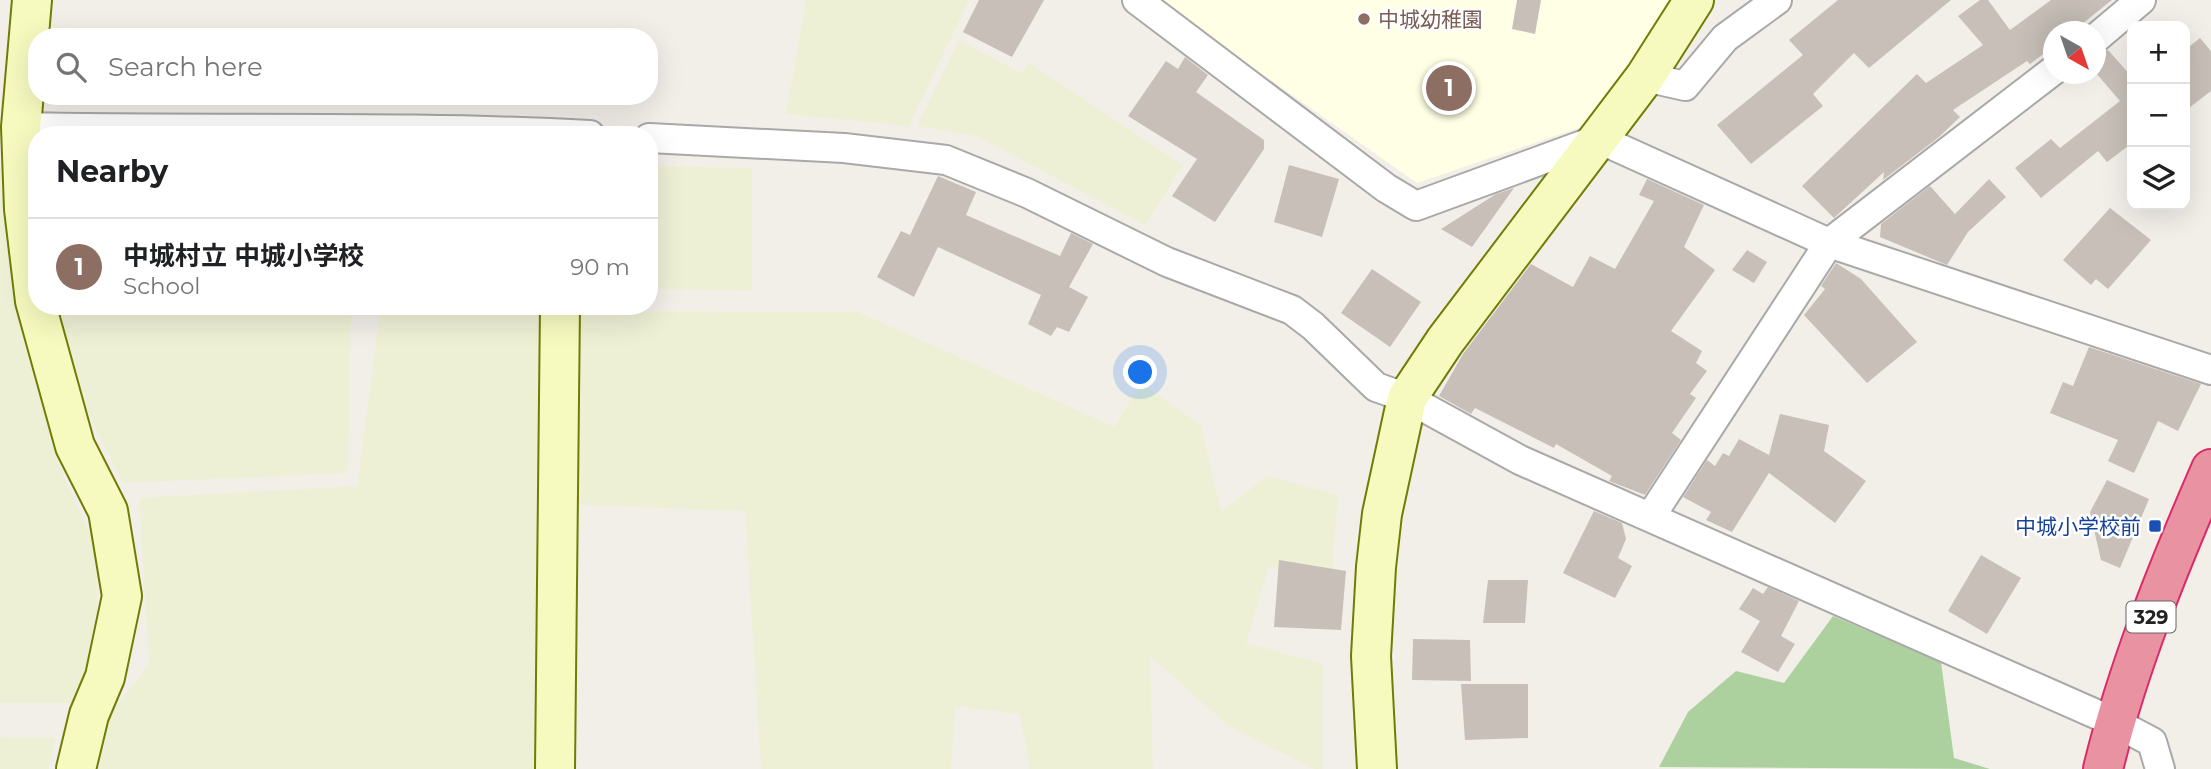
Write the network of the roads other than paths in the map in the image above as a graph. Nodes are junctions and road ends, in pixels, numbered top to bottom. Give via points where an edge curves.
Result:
1 (32, 0) edge
2 (1137, 0) edge
3 (1694, 0) edge
4 (1777, 0) edge
5 (2141, 0) edge
6 (30, 28) edge
7 (2106, 29) edge
8 (28, 46) edge
9 (1645, 77) junction
10 (2043, 78) edge
11 (21, 127) junction
12 (28, 127) edge
13 (658, 138) edge
14 (1600, 139) junction
15 (28, 242) edge
16 (1829, 243) junction
17 (39, 315) edge
18 (560, 315) edge
19 (2211, 370) edge
20 (1407, 398) junction
21 (2211, 469) edge
22 (1651, 516) junction
23 (2114, 722) junction
24 (76, 769) edge
25 (555, 769) edge
26 (1377, 769) edge
27 (2103, 769) edge
28 (2160, 769) edge

1 - 6 street
2 - 14 street via 1416,206
3 - 9 street
4 - 9 street via 1725,38 1685,86
5 - 7 street
8 - 11 street
9 - 14 street
10 - 16 street
11 - 12 street
11 - 15 street
13 - 20 street via 844,148 946,160 1027,193 1167,262 1292,310 1376,387
14 - 16 street
14 - 20 street via 1445,341
16 - 19 street
16 - 22 street
17 - 24 street via 75,446 108,511 122,596 105,677 89,715
18 - 25 street
20 - 22 street via 1520,460
20 - 26 street via 1382,514 1376,567 1371,656
21 - 23 highway, 329 via 2172,557
22 - 23 street
23 - 27 highway, 329
23 - 28 street via 2152,742

